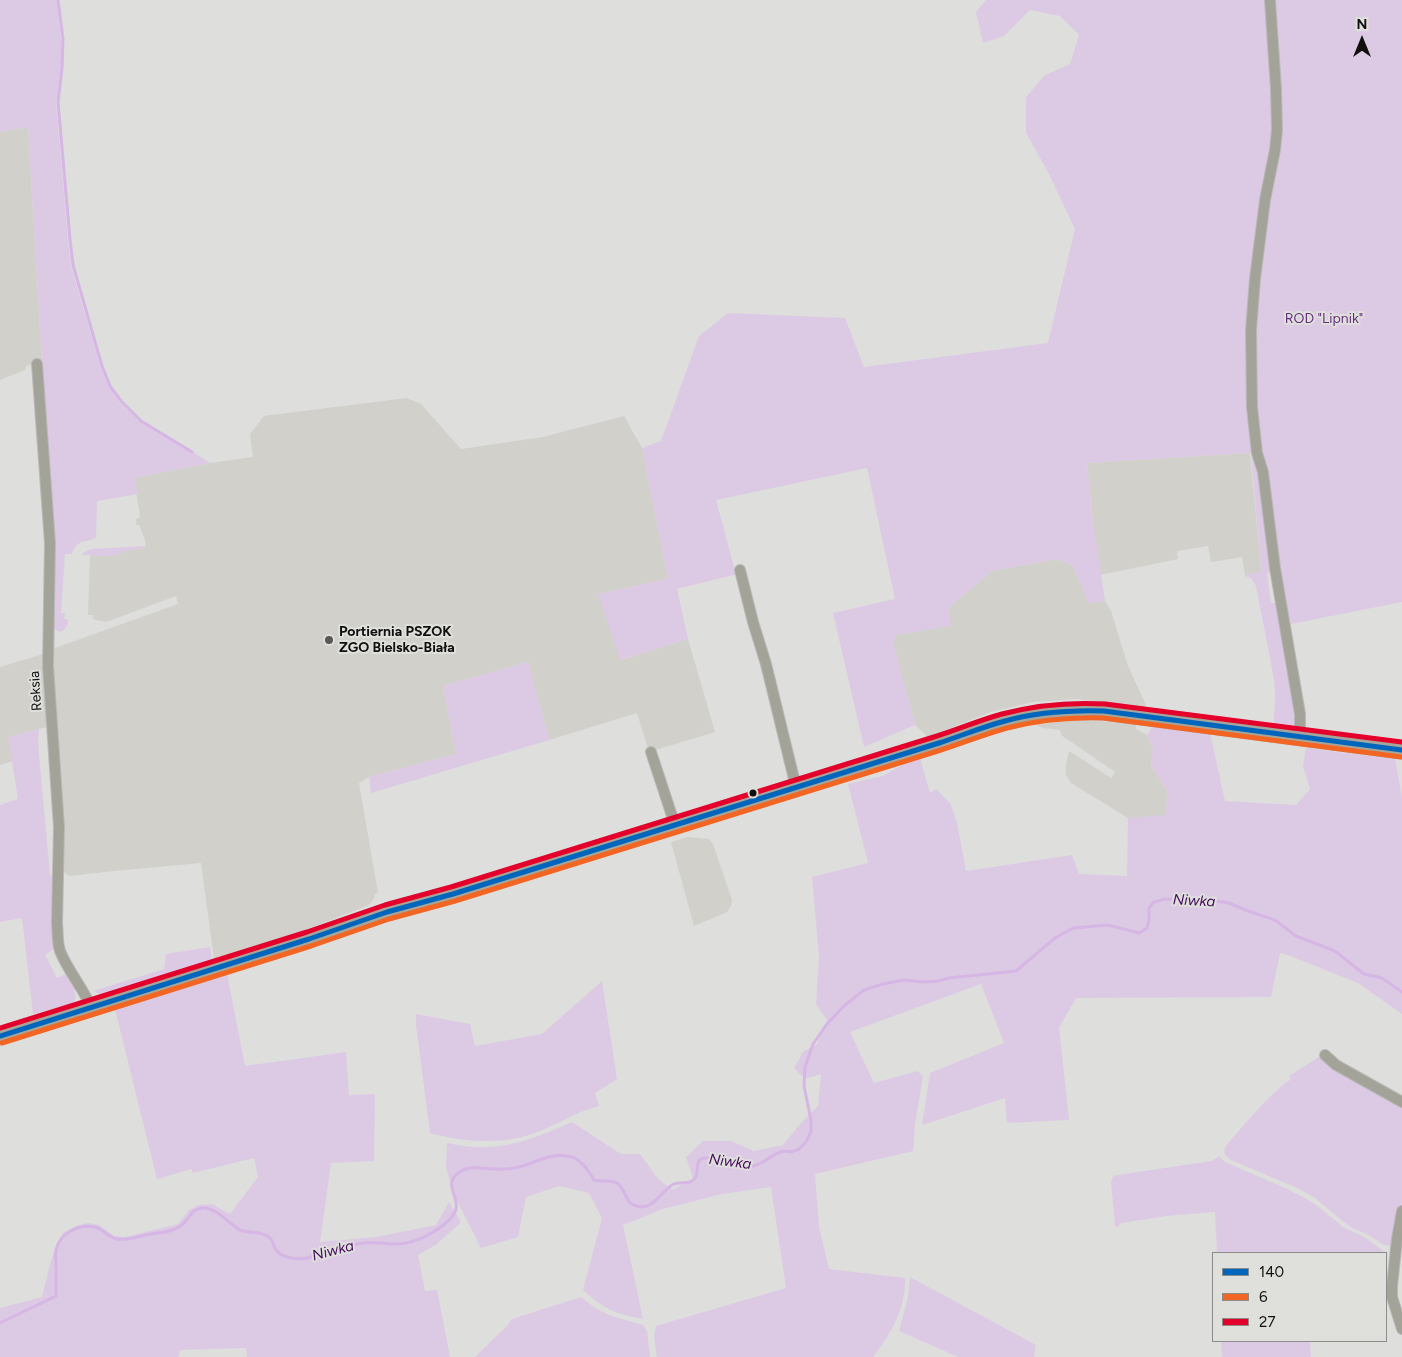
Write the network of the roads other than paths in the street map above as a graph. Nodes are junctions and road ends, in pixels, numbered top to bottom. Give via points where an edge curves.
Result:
1 (1270, 0) edge
2 (37, 364) dead end
3 (740, 570) dead end
4 (1300, 737) junction
5 (1402, 750) edge
6 (651, 752) dead end
7 (796, 787) junction
8 (675, 825) junction
9 (92, 1007) junction
10 (0, 1036) edge
11 (1325, 1055) dead end
12 (1402, 1102) edge
13 (1402, 1211) edge
14 (1402, 1329) edge

1 - 4 street via 1277,130 1254,289 1252,407 1300,714
2 - 9 street, Reksia via 50,543 48,666 59,827 58,936 60,949 72,975
3 - 7 street
4 - 5 main road
4 - 7 main road via 1104,712 1045,712 1004,721
6 - 8 street
7 - 8 main road
8 - 9 main road via 387,912
9 - 10 main road
11 - 12 street via 1336,1065
13 - 14 street via 1392,1296

